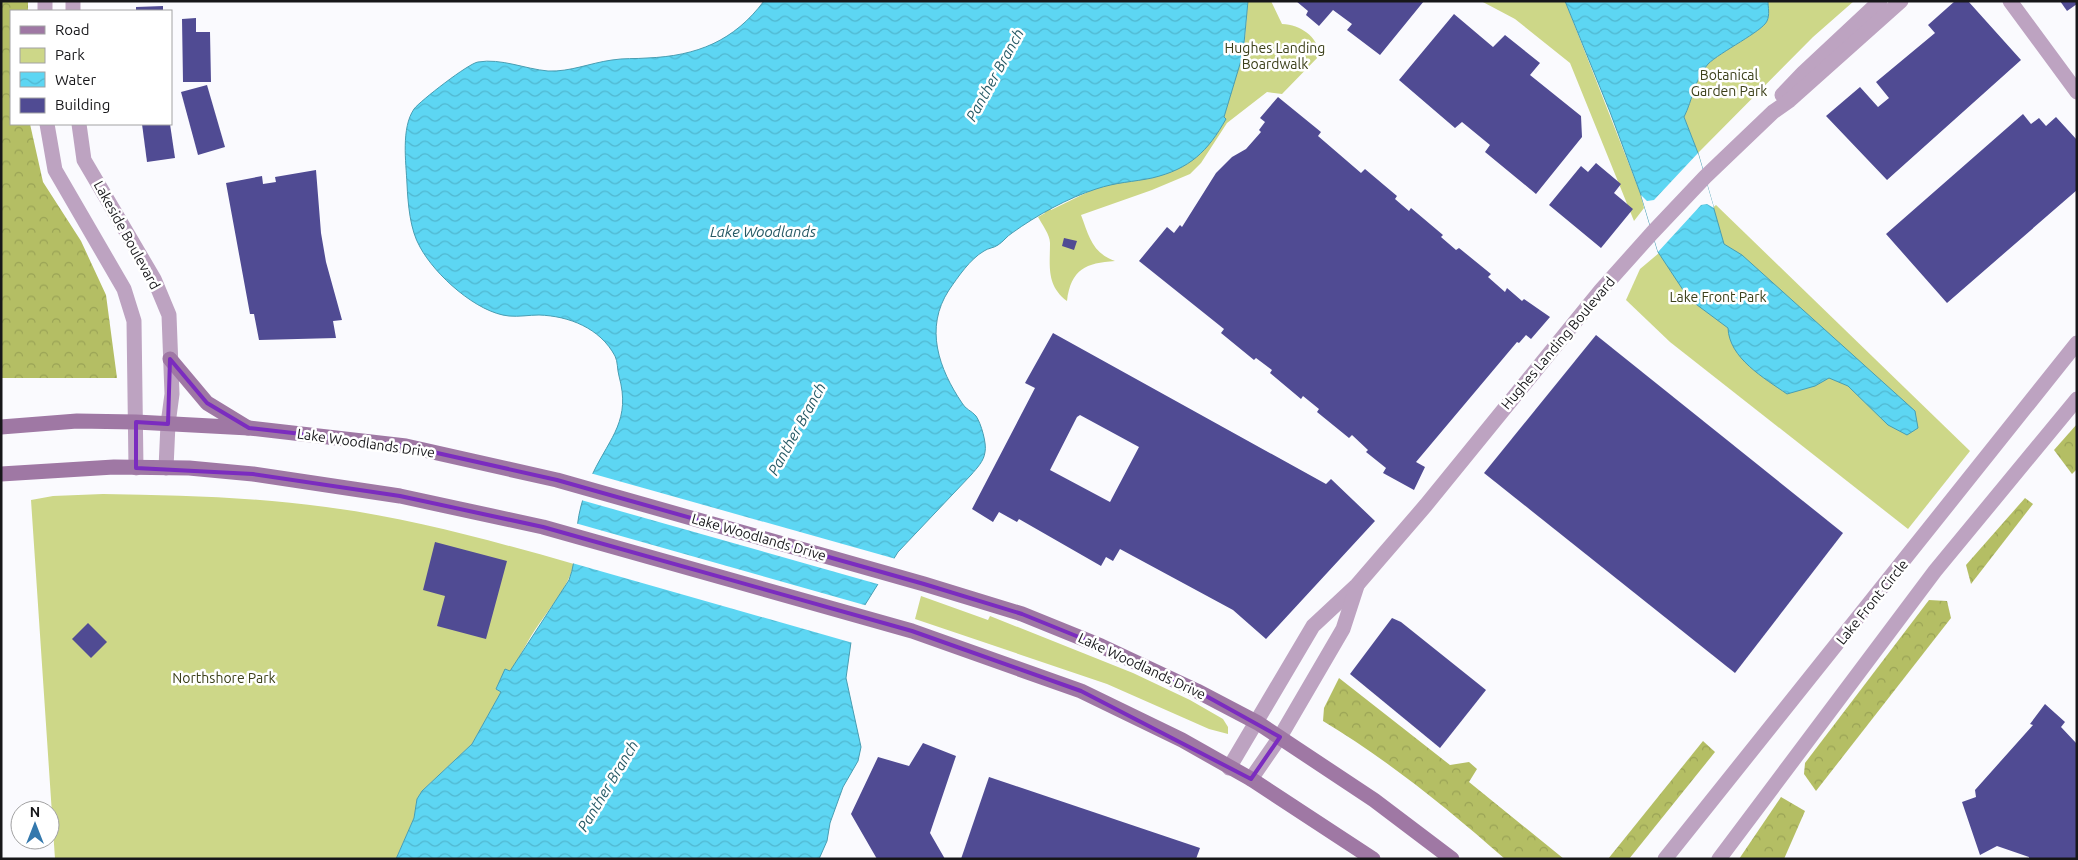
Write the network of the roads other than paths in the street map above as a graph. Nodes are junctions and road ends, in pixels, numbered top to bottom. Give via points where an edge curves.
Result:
1 (1880, 1) edge
2 (1901, 1) edge
3 (2010, 1) edge
4 (2077, 92) edge
5 (1773, 112) junction
6 (47, 125) edge
7 (79, 125) edge
8 (2077, 343) edge
9 (170, 359) junction
10 (2077, 399) edge
11 (136, 422) junction
12 (168, 424) junction
13 (1, 427) edge
14 (249, 428) junction
15 (136, 468) junction
16 (166, 468) junction
17 (1, 474) edge
18 (1357, 585) junction
19 (1258, 723) junction
20 (1280, 737) junction
21 (1229, 768) junction
22 (1251, 779) junction
23 (1373, 859) edge
24 (1452, 859) edge
25 (1665, 859) edge
26 (1719, 859) edge

1 - 5 street, Hughes Landing Boulevard via 1784,92
2 - 5 street, Hughes Landing Boulevard
3 - 4 street
5 - 18 street, Hughes Landing Boulevard via 1705,177 1601,290
6 - 11 street via 55,170 124,289 134,321
7 - 9 street, Lakeside Boulevard via 84,160 154,279 169,316
8 - 25 street, Lake Front Circle
9 - 12 street, Lakeside Boulevard via 172,394
9 - 14 main road via 207,403
10 - 26 street via 1935,571
11 - 12 main road, Lake Woodlands Drive
11 - 13 main road, Lake Woodlands Drive via 77,421
11 - 15 street
12 - 14 main road, Lake Woodlands Drive
12 - 16 street, Lakeside Boulevard
14 - 19 main road, Lake Woodlands Drive via 406,446 556,480 924,584 1022,614 1101,646
15 - 16 main road
15 - 17 main road
16 - 21 main road via 253,474 400,496 543,527 912,631 1081,691 1182,740
18 - 19 street, Hughes Landing Boulevard via 1313,626
18 - 20 street, Hughes Landing Boulevard via 1343,629
19 - 20 main road, Lake Woodlands Drive
19 - 21 street, Hughes Landing Boulevard
20 - 22 street, Hughes Landing Boulevard
20 - 24 main road, Lake Woodlands Drive via 1374,800
21 - 22 main road
22 - 23 main road

